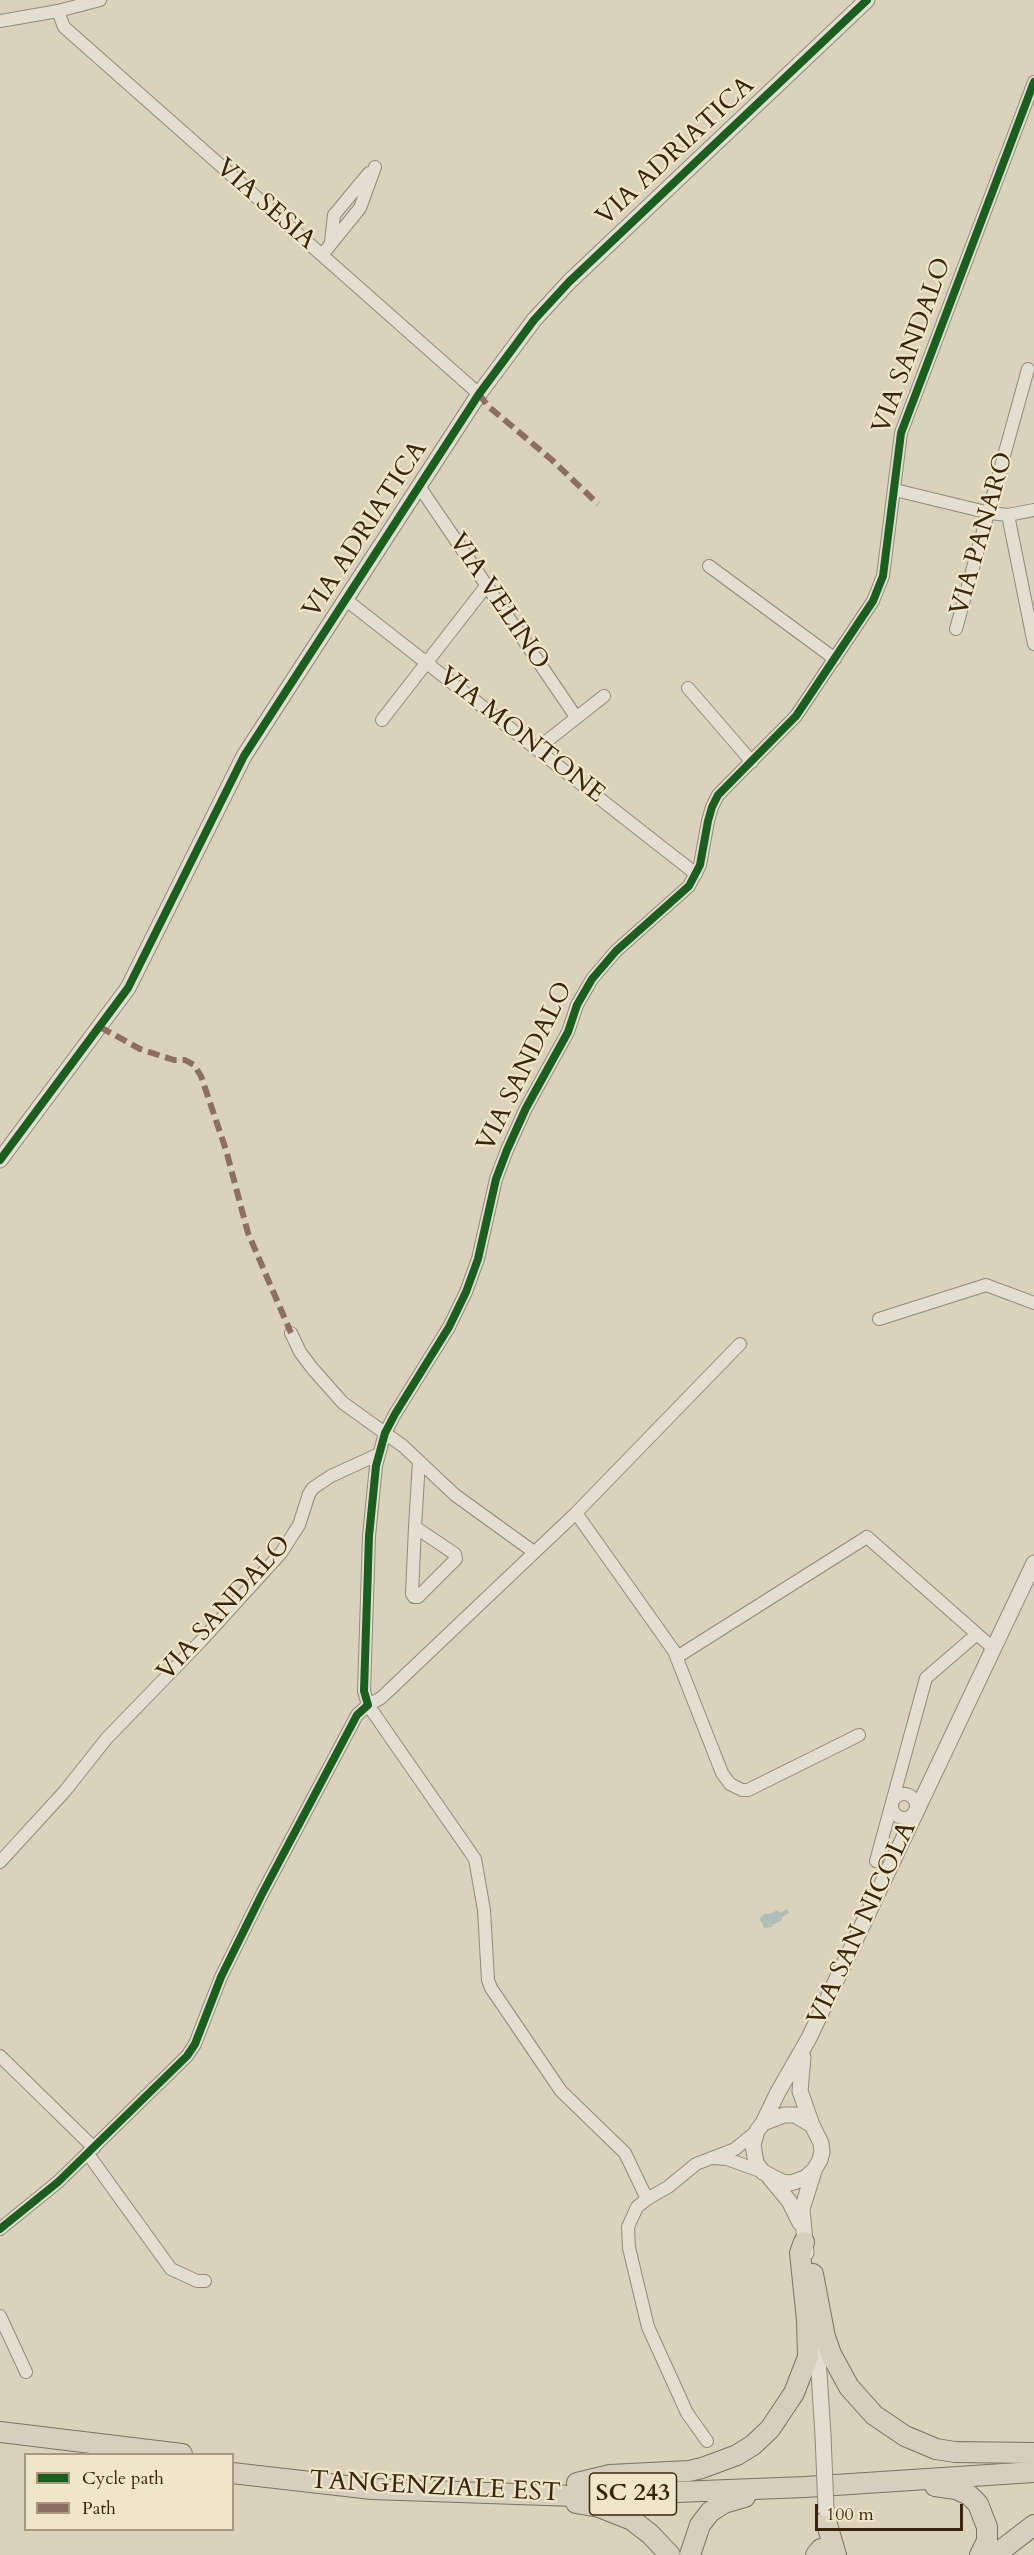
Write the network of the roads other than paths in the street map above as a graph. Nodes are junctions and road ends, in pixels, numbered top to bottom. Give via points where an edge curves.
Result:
1 (100, 0) edge
2 (867, 0) edge
3 (63, 7) edge
4 (0, 21) edge
5 (1034, 82) edge
6 (331, 243) junction
7 (322, 255) junction
8 (1028, 369) dead end
9 (479, 394) junction
10 (419, 486) junction
11 (895, 489) junction
12 (1034, 510) edge
13 (990, 513) junction
14 (1008, 515) junction
15 (710, 566) dead end
16 (487, 585) junction
17 (345, 599) junction
18 (956, 629) dead end
19 (1034, 644) edge
20 (835, 659) junction
21 (426, 662) junction
22 (688, 688) dead end
23 (604, 696) dead end
24 (576, 717) junction
25 (382, 720) dead end
26 (538, 748) junction
27 (752, 762) junction
28 (696, 874) junction
29 (0, 1160) edge
30 (1034, 1303) edge
31 (879, 1319) dead end
32 (291, 1333) dead end
33 (740, 1344) dead end
34 (386, 1433) junction
35 (379, 1454) junction
36 (419, 1461) junction
37 (576, 1513) junction
38 (415, 1527) junction
39 (534, 1552) junction
40 (1034, 1563) edge
41 (977, 1634) junction
42 (994, 1648) junction
43 (677, 1657) junction
44 (368, 1704) junction
45 (859, 1735) dead end
46 (891, 1803) junction
47 (916, 1810) junction
48 (876, 1861) dead end
49 (0, 1862) edge
50 (809, 2038) junction
51 (0, 2056) edge
52 (812, 2125) junction
53 (760, 2127) junction
54 (91, 2151) junction
55 (706, 2158) junction
56 (814, 2170) junction
57 (766, 2175) junction
58 (647, 2199) junction
59 (0, 2229) edge
60 (805, 2244) junction
61 (205, 2281) dead end
62 (0, 2316) edge
63 (26, 2372) dead end
64 (0, 2432) edge
65 (707, 2440) dead end
66 (0, 2443) edge
67 (82, 2453) edge
68 (174, 2453) edge
69 (1034, 2453) edge
70 (1034, 2459) edge
71 (234, 2461) edge
72 (1034, 2472) edge
73 (234, 2473) edge
74 (577, 2483) junction
75 (854, 2483) junction
76 (805, 2487) junction
77 (499, 2495) junction
78 (826, 2515) joint
79 (1034, 2525) edge
80 (823, 2553) edge
81 (670, 2555) edge
82 (690, 2555) edge
83 (980, 2555) edge
84 (994, 2555) edge

1 - 3 street
2 - 9 street, VIA ADRIATICA via 569,282 534,320
3 - 4 street
3 - 7 street, VIA SESIA via 64,27
5 - 11 street, VIA SANDALO via 901,433
6 - 6 street via 334,215 375,167 360,208
6 - 7 street
7 - 9 street, VIA SESIA
8 - 13 street, VIA PANARO
9 - 10 street, VIA ADRIATICA
10 - 16 street, VIA VELINO
10 - 17 street, VIA ADRIATICA
11 - 13 street
11 - 20 street, VIA SANDALO via 880,587
12 - 14 street
13 - 14 street
13 - 18 street, VIA PANARO
14 - 19 street
15 - 20 street
16 - 21 street
16 - 24 street, VIA VELINO
17 - 21 street, VIA MONTONE
17 - 29 street, VIA ADRIATICA via 244,756 128,988
20 - 27 street, VIA SANDALO via 796,716
21 - 25 street
21 - 26 street, VIA MONTONE
22 - 27 street
23 - 24 street
24 - 26 street
26 - 28 street, VIA MONTONE
27 - 28 street, VIA SANDALO via 711,807
28 - 34 street, VIA SANDALO via 680,896 601,967 577,1005 568,1032 507,1150 466,1292
30 - 31 street via 986,1285
32 - 34 street via 300,1353 332,1393
33 - 37 street
34 - 35 street, VIA SANDALO
34 - 36 street
35 - 44 street via 372,1494 367,1582 363,1691
35 - 49 street, VIA SANDALO via 313,1488 295,1534 281,1553 114,1730
36 - 38 street
36 - 39 street via 455,1495
37 - 39 street
37 - 43 street
38 - 38 street via 412,1594 414,1598 456,1559 455,1554
39 - 44 street via 381,1698
40 - 42 street, VIA SAN NICOLA
41 - 42 street
41 - 43 street via 867,1537
41 - 46 street, VIA SAN NICOLA via 926,1678
42 - 47 street, VIA SAN NICOLA
43 - 45 street via 722,1773 734,1788 748,1791
44 - 54 street via 346,1734 261,1896 221,1977 195,2044 178,2067
44 - 58 street via 475,1859 491,1988 561,2091 625,2153
46 - 47 street, VIA SAN NICOLA via 903,1793 912,1795
46 - 48 street, VIA SAN NICOLA
47 - 50 street, VIA SAN NICOLA
50 - 52 street, VIA SAN NICOLA via 799,2082
50 - 53 street, VIA SAN NICOLA
51 - 54 street
52 - 53 street, VIA SAN NICOLA via 795,2115 784,2115
52 - 56 street, VIA SAN NICOLA via 822,2152
53 - 55 street, VIA SAN NICOLA via 735,2149
53 - 57 street, VIA SAN NICOLA via 753,2153
54 - 59 street
54 - 61 street via 171,2269
55 - 57 street via 727,2159
55 - 58 street, VIA SAN NICOLA
56 - 57 street via 791,2182
56 - 60 street, VIA SAN NICOLA via 803,2201
57 - 60 street via 789,2201
58 - 65 street, VIA SAN NICOLA via 633,2214 627,2235 638,2295 657,2350 687,2413
60 - 69 highway via 831,2354 849,2387 874,2415 905,2436 936,2449
60 - 74 highway via 800,2253 808,2357 794,2393 770,2429 737,2455 702,2468 610,2475
60 - 78 street, bridge via 820,2373
62 - 63 street
64 - 68 highway
66 - 67 highway
70 - 74 highway, TANGENZIALE EST / SC 243 via 742,2478
71 - 74 highway, TANGENZIALE EST / SC 243 via 398,2478
72 - 75 highway, TANGENZIALE EST / SC 243
73 - 77 highway, TANGENZIALE EST / SC 243 via 372,2489
75 - 76 highway, TANGENZIALE EST / SC 243
75 - 83 highway via 941,2486 969,2495 987,2527 987,2541
76 - 77 highway, TANGENZIALE EST / SC 243
76 - 82 highway via 724,2503 700,2525
77 - 81 highway via 576,2503 608,2511 641,2526
78 - 80 highway
79 - 84 highway

